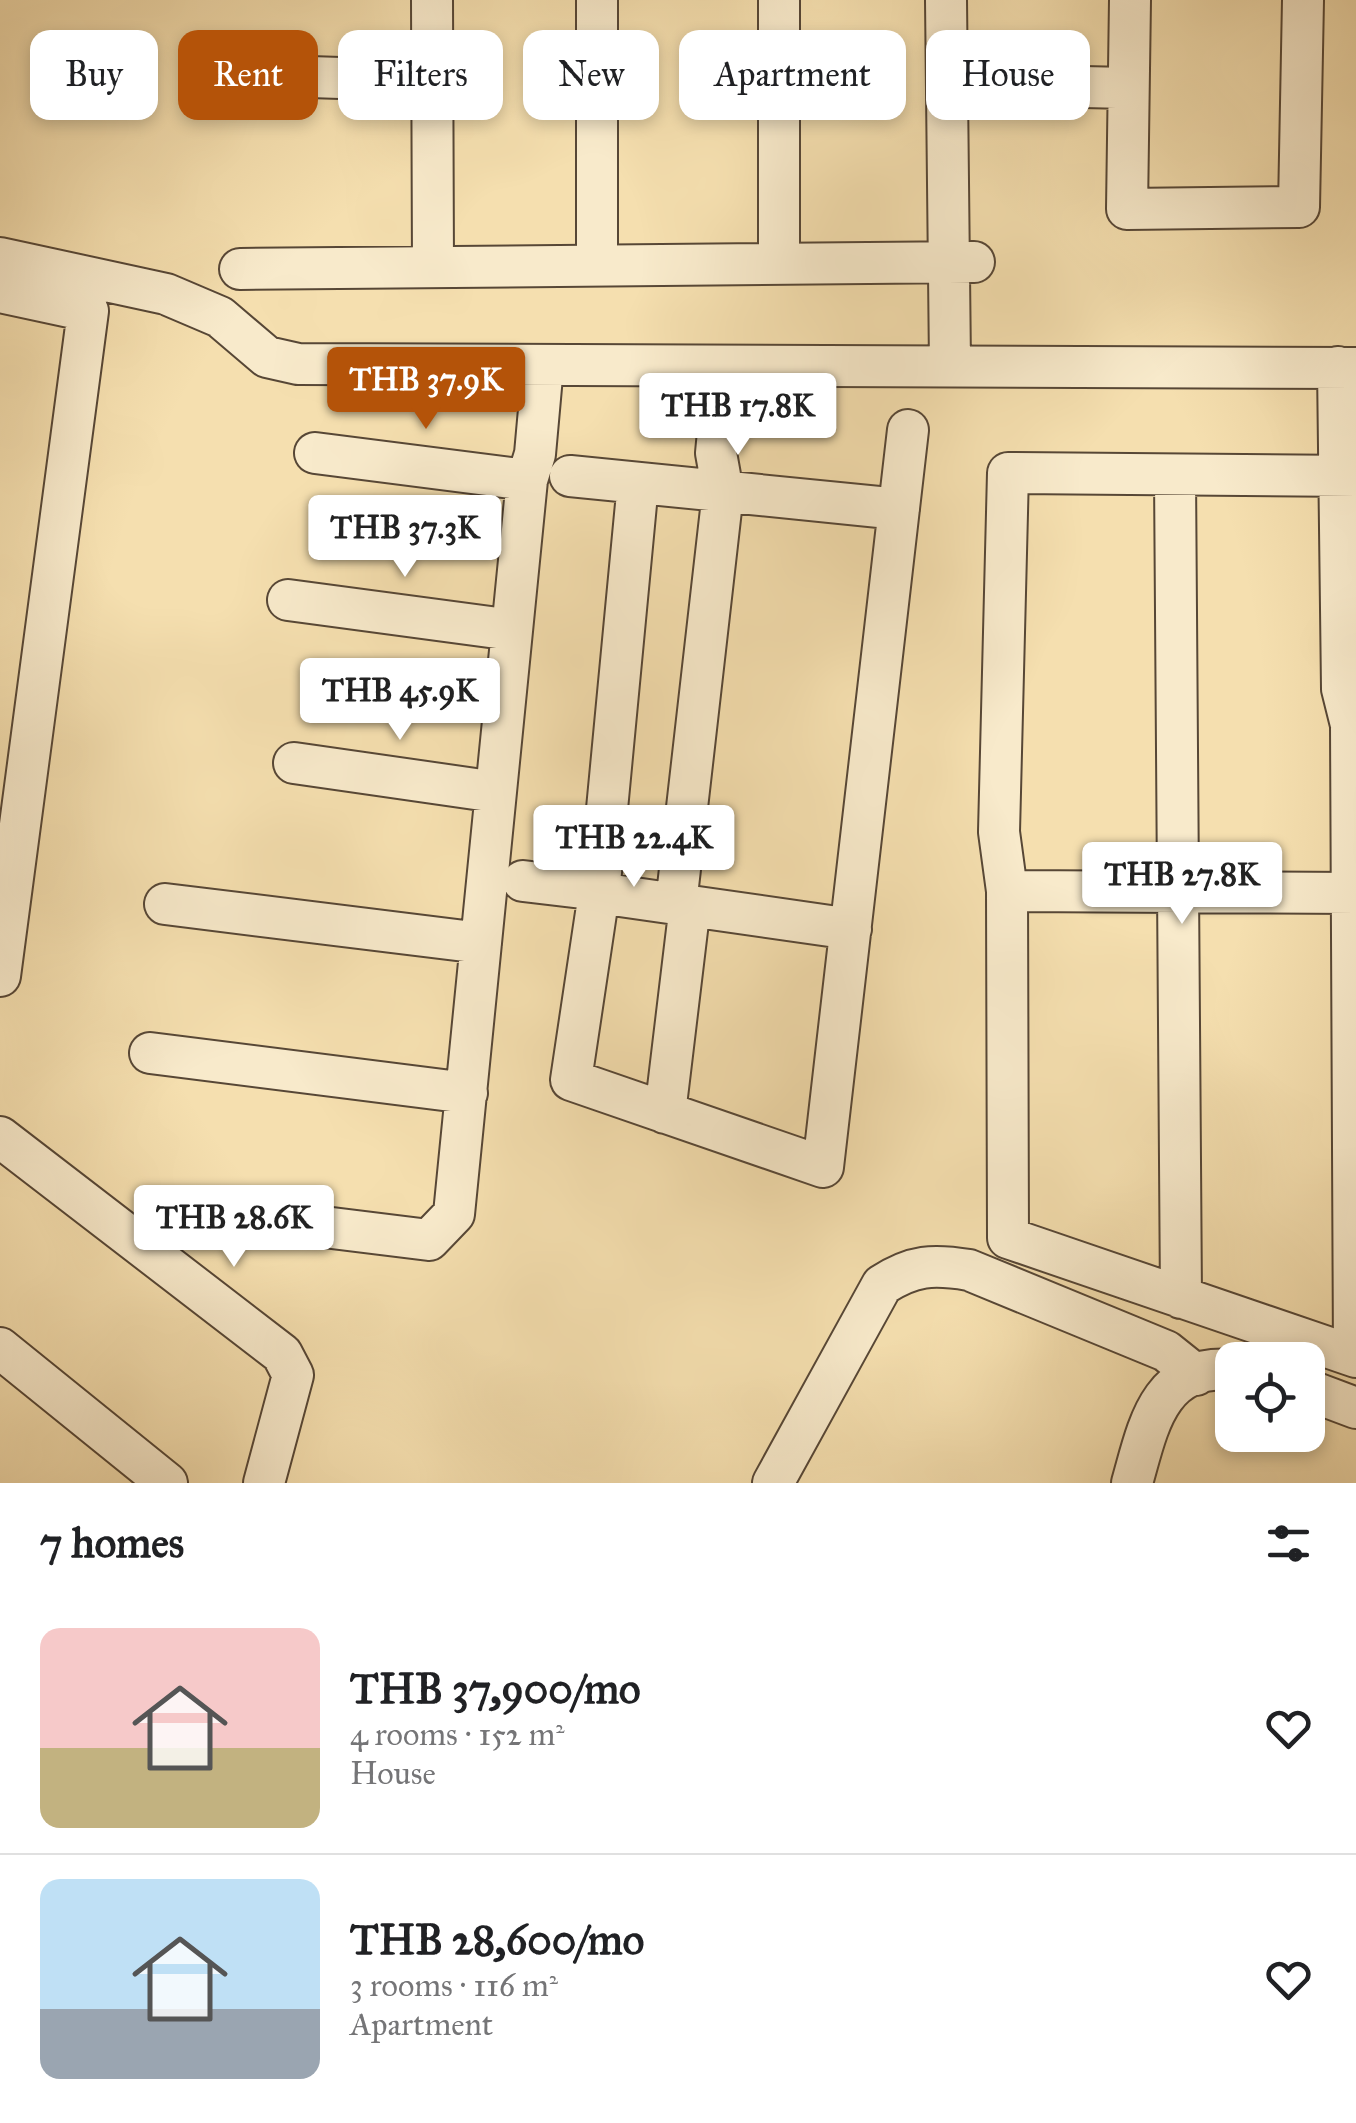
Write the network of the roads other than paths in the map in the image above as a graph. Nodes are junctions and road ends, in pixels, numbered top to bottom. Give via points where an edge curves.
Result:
1 (432, 0) edge
2 (597, 0) edge
3 (778, 0) edge
4 (946, 0) edge
5 (972, 0) edge
6 (1130, 0) edge
7 (1303, 0) edge
8 (432, 30) edge
9 (951, 30) edge
10 (968, 30) edge
11 (1090, 87) edge
12 (1128, 88) junction
13 (432, 120) edge
14 (960, 120) edge
15 (0, 258) edge
16 (961, 262) junction
17 (779, 263) junction
18 (597, 265) junction
19 (433, 266) junction
20 (240, 268) dead end
21 (0, 292) edge
22 (962, 364) junction
23 (533, 365) junction
24 (737, 367) junction
25 (1347, 368) edge
26 (908, 430) dead end
27 (315, 453) dead end
28 (1175, 474) junction
29 (570, 476) dead end
30 (1347, 476) edge
31 (527, 480) junction
32 (638, 483) junction
33 (723, 492) junction
34 (899, 510) junction
35 (288, 600) dead end
36 (512, 630) junction
37 (1354, 719) edge
38 (294, 763) dead end
39 (496, 792) junction
40 (523, 882) dead end
41 (1007, 890) junction
42 (599, 891) junction
43 (1178, 892) junction
44 (1353, 893) edge
45 (165, 904) dead end
46 (683, 905) junction
47 (851, 929) junction
48 (481, 943) junction
49 (0, 976) edge
50 (150, 1054) dead end
51 (466, 1092) junction
52 (666, 1113) junction
53 (0, 1138) edge
54 (228, 1215) dead end
55 (1181, 1298) junction
56 (0, 1348) edge
57 (1355, 1357) edge
58 (1214, 1373) edge
59 (1325, 1396) edge
60 (1356, 1408) edge
61 (167, 1483) edge
62 (264, 1483) edge
63 (772, 1483) edge
64 (1132, 1483) edge

1 - 8 street
2 - 18 street
3 - 17 street
4 - 9 street
5 - 10 street
6 - 12 street
7 - 12 street via 1299,207 1127,209
11 - 12 street
13 - 19 street
14 - 16 street
15 - 23 street via 166,294 220,317 268,357 298,364
16 - 17 street
16 - 22 street
17 - 18 street
18 - 19 street
19 - 20 street
21 - 49 street via 88,311
22 - 24 street
22 - 25 street
23 - 24 street
23 - 31 street via 518,454
24 - 33 street via 716,453
25 - 30 street
26 - 34 street
27 - 31 street
28 - 30 street
28 - 41 street via 1008,473 999,832
28 - 43 street
29 - 32 street
30 - 37 street via 1342,689
31 - 36 street
32 - 33 street
32 - 42 street
33 - 34 street
33 - 46 street
34 - 47 street
35 - 36 street
36 - 39 street
37 - 44 street
38 - 39 street
39 - 48 street
40 - 42 street
41 - 43 street
41 - 55 street via 1008,1238
42 - 46 street
42 - 52 street via 571,1080
43 - 44 street
43 - 55 street
44 - 57 street
45 - 48 street
46 - 47 street
46 - 52 street
47 - 52 street via 824,1167
48 - 51 street
50 - 51 street
51 - 54 street via 454,1214 429,1240
53 - 62 street via 282,1354 294,1376
55 - 57 street
56 - 61 street
58 - 63 street via 969,1270 934,1264 907,1269 882,1286
58 - 64 street via 1175,1384 1160,1399
59 - 60 street

